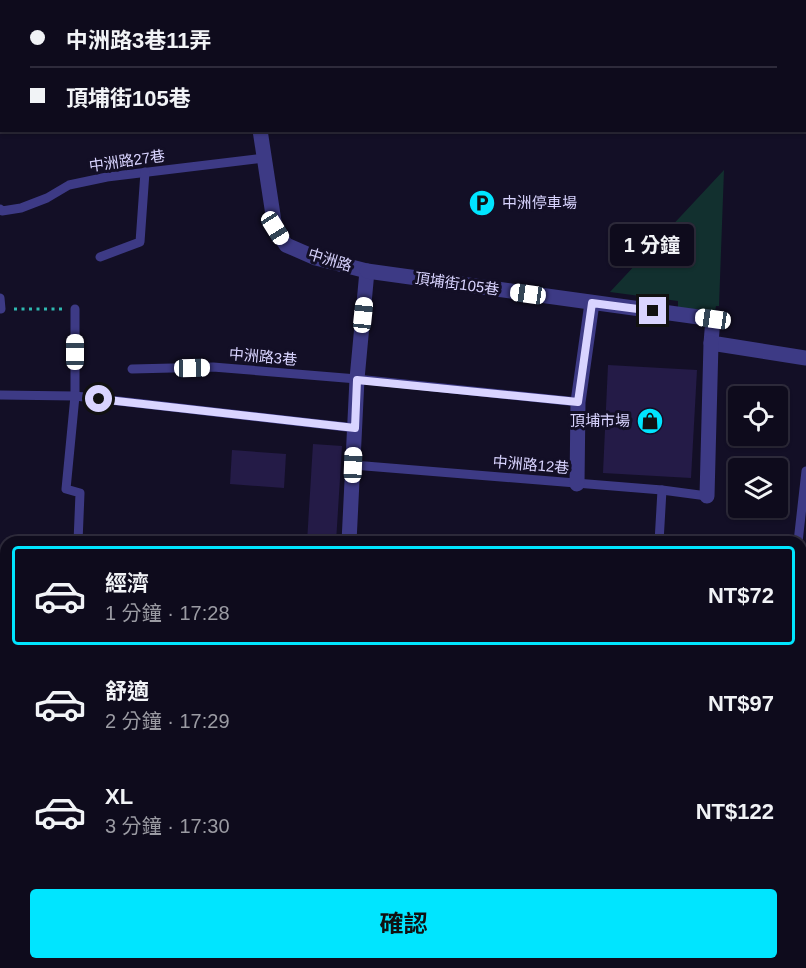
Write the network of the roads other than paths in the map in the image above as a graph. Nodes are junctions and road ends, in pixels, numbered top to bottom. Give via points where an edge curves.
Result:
1 (260, 132) edge
2 (264, 158) junction
3 (145, 172) junction
4 (0, 209) edge
5 (100, 257) dead end
6 (367, 271) junction
7 (0, 298) edge
8 (592, 303) junction
9 (1, 309) edge
10 (75, 309) road end
11 (711, 343) junction
12 (806, 358) edge
13 (132, 369) dead end
14 (357, 380) junction
15 (0, 395) edge
16 (75, 396) junction
17 (578, 402) junction
18 (355, 428) junction
19 (353, 465) junction
20 (806, 471) edge
21 (806, 476) edge
22 (577, 484) junction
23 (662, 490) junction
24 (707, 496) joint
25 (78, 536) edge
26 (349, 536) edge
27 (659, 536) edge
28 (799, 536) edge

1 - 2 street, 中洲路
2 - 3 lane, 中洲路27巷
2 - 6 street, 中洲路 via 275,228 286,245 316,258
3 - 4 lane, 中洲路27巷 via 69,185 21,208
3 - 5 lane via 140,242
6 - 8 street, 頂埔街105巷
6 - 14 street, 中洲路
7 - 9 lane
8 - 11 street, 頂埔街105巷 via 713,319
8 - 17 street
10 - 16 lane
11 - 12 street
11 - 24 street
13 - 14 lane, 中洲路3巷 via 213,368
14 - 17 lane, 中洲路3巷
14 - 18 street, 中洲路
15 - 16 lane
16 - 18 lane
16 - 25 lane via 66,489 80,493
17 - 22 street
18 - 19 street, 中洲路
19 - 22 lane, 中洲路12巷
19 - 26 street, 中洲路
20 - 21 lane
21 - 28 lane
22 - 23 lane, 中洲路12巷
23 - 24 lane, 中洲路12巷
23 - 27 lane

